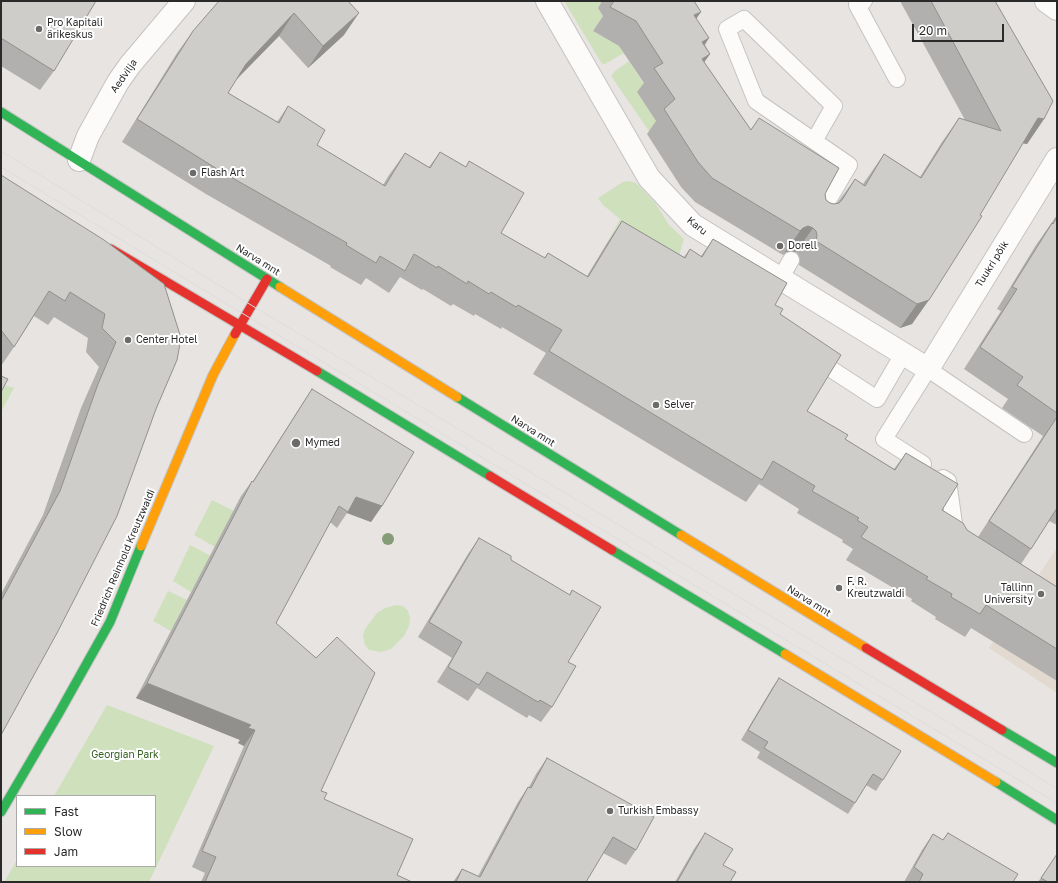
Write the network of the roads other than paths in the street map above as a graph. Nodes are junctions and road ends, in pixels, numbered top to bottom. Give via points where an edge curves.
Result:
1 (547, 1) edge
2 (864, 1) edge
3 (1046, 1) edge
4 (181, 2) edge
5 (1057, 9) edge
6 (898, 80) dead end
7 (1, 112) edge
8 (814, 141) junction
9 (1057, 158) edge
10 (79, 160) junction
11 (816, 219) edge
12 (101, 242) edge
13 (791, 260) dead end
14 (267, 279) junction
15 (780, 279) junction
16 (239, 326) junction
17 (802, 351) edge
18 (903, 354) junction
19 (928, 369) junction
20 (1024, 434) dead end
21 (963, 548) edge
22 (1057, 763) edge
23 (1, 812) edge
24 (1057, 820) edge

1 - 15 street, Karu via 649,178 693,225
2 - 6 lane via 857,5
3 - 5 street
4 - 10 street, Aedvilja via 118,82 88,136
7 - 10 main road, Narva mnt
8 - 8 lane via 756,101 727,29 744,19 834,106
8 - 11 lane via 849,165
9 - 19 street, Tuukri põik
10 - 14 main road, Narva mnt
12 - 16 main road
13 - 15 lane
14 - 16 main road, Friedrich Reinhold Kreutzwaldi
14 - 22 main road, Narva mnt via 803,610
15 - 18 street, Karu
16 - 23 main road, Friedrich Reinhold Kreutzwaldi via 213,375 110,622
16 - 24 main road
17 - 18 lane via 877,399
18 - 19 street, Karu
19 - 20 lane
19 - 21 lane via 884,439 948,481 957,544

